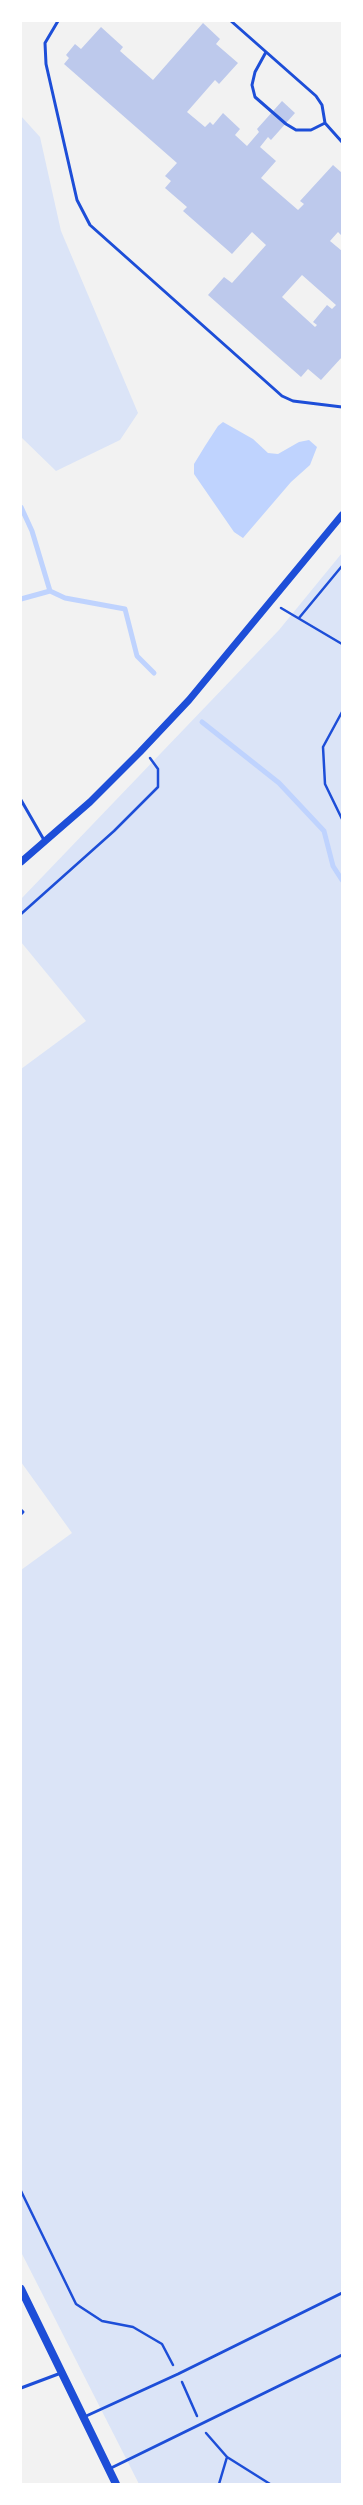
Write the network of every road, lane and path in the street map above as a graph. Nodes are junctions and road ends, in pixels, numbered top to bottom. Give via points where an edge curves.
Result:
1 (58, 21) edge
2 (231, 21) edge
3 (266, 52) junction
4 (326, 123) junction
5 (342, 142) edge
6 (342, 407) edge
7 (342, 515) edge
8 (342, 566) edge
9 (271, 601) junction
10 (298, 618) junction
11 (342, 644) edge
12 (342, 712) edge
13 (142, 750) junction
14 (21, 800) edge
15 (342, 819) edge
16 (45, 842) junction
17 (21, 862) edge
18 (21, 914) edge
19 (21, 1510) edge
20 (21, 1514) edge
21 (21, 2191) edge
22 (21, 2289) edge
23 (342, 2294) edge
24 (342, 2355) edge
25 (62, 2373) junction
26 (178, 2374) junction
27 (21, 2388) edge
28 (84, 2417) junction
29 (201, 2424) junction
30 (227, 2458) junction
31 (109, 2469) junction
32 (116, 2484) edge
33 (220, 2484) edge
34 (270, 2484) edge

1 - 6 lane via 45,43 46,64 78,200 90,225 282,396 293,401
2 - 3 lane
3 - 4 lane via 316,96 322,105
3 - 4 lane via 255,72 252,85 256,97 296,130 311,130
4 - 5 lane
7 - 9 street
8 - 10 path
9 - 10 path
9 - 13 street via 189,700
10 - 11 path
12 - 15 path via 323,747 324,784
13 - 16 street
13 - 18 path via 158,769 158,787 114,831
14 - 16 lane
16 - 17 street
19 - 20 lane
21 - 26 path via 76,2304 102,2321 133,2327 162,2344
22 - 25 main road
23 - 26 lane
24 - 29 lane
25 - 27 lane
25 - 28 main road
26 - 28 lane
26 - 29 path
28 - 31 main road
29 - 30 path via 208,2437
29 - 31 lane
30 - 33 path
30 - 34 path
31 - 32 main road

